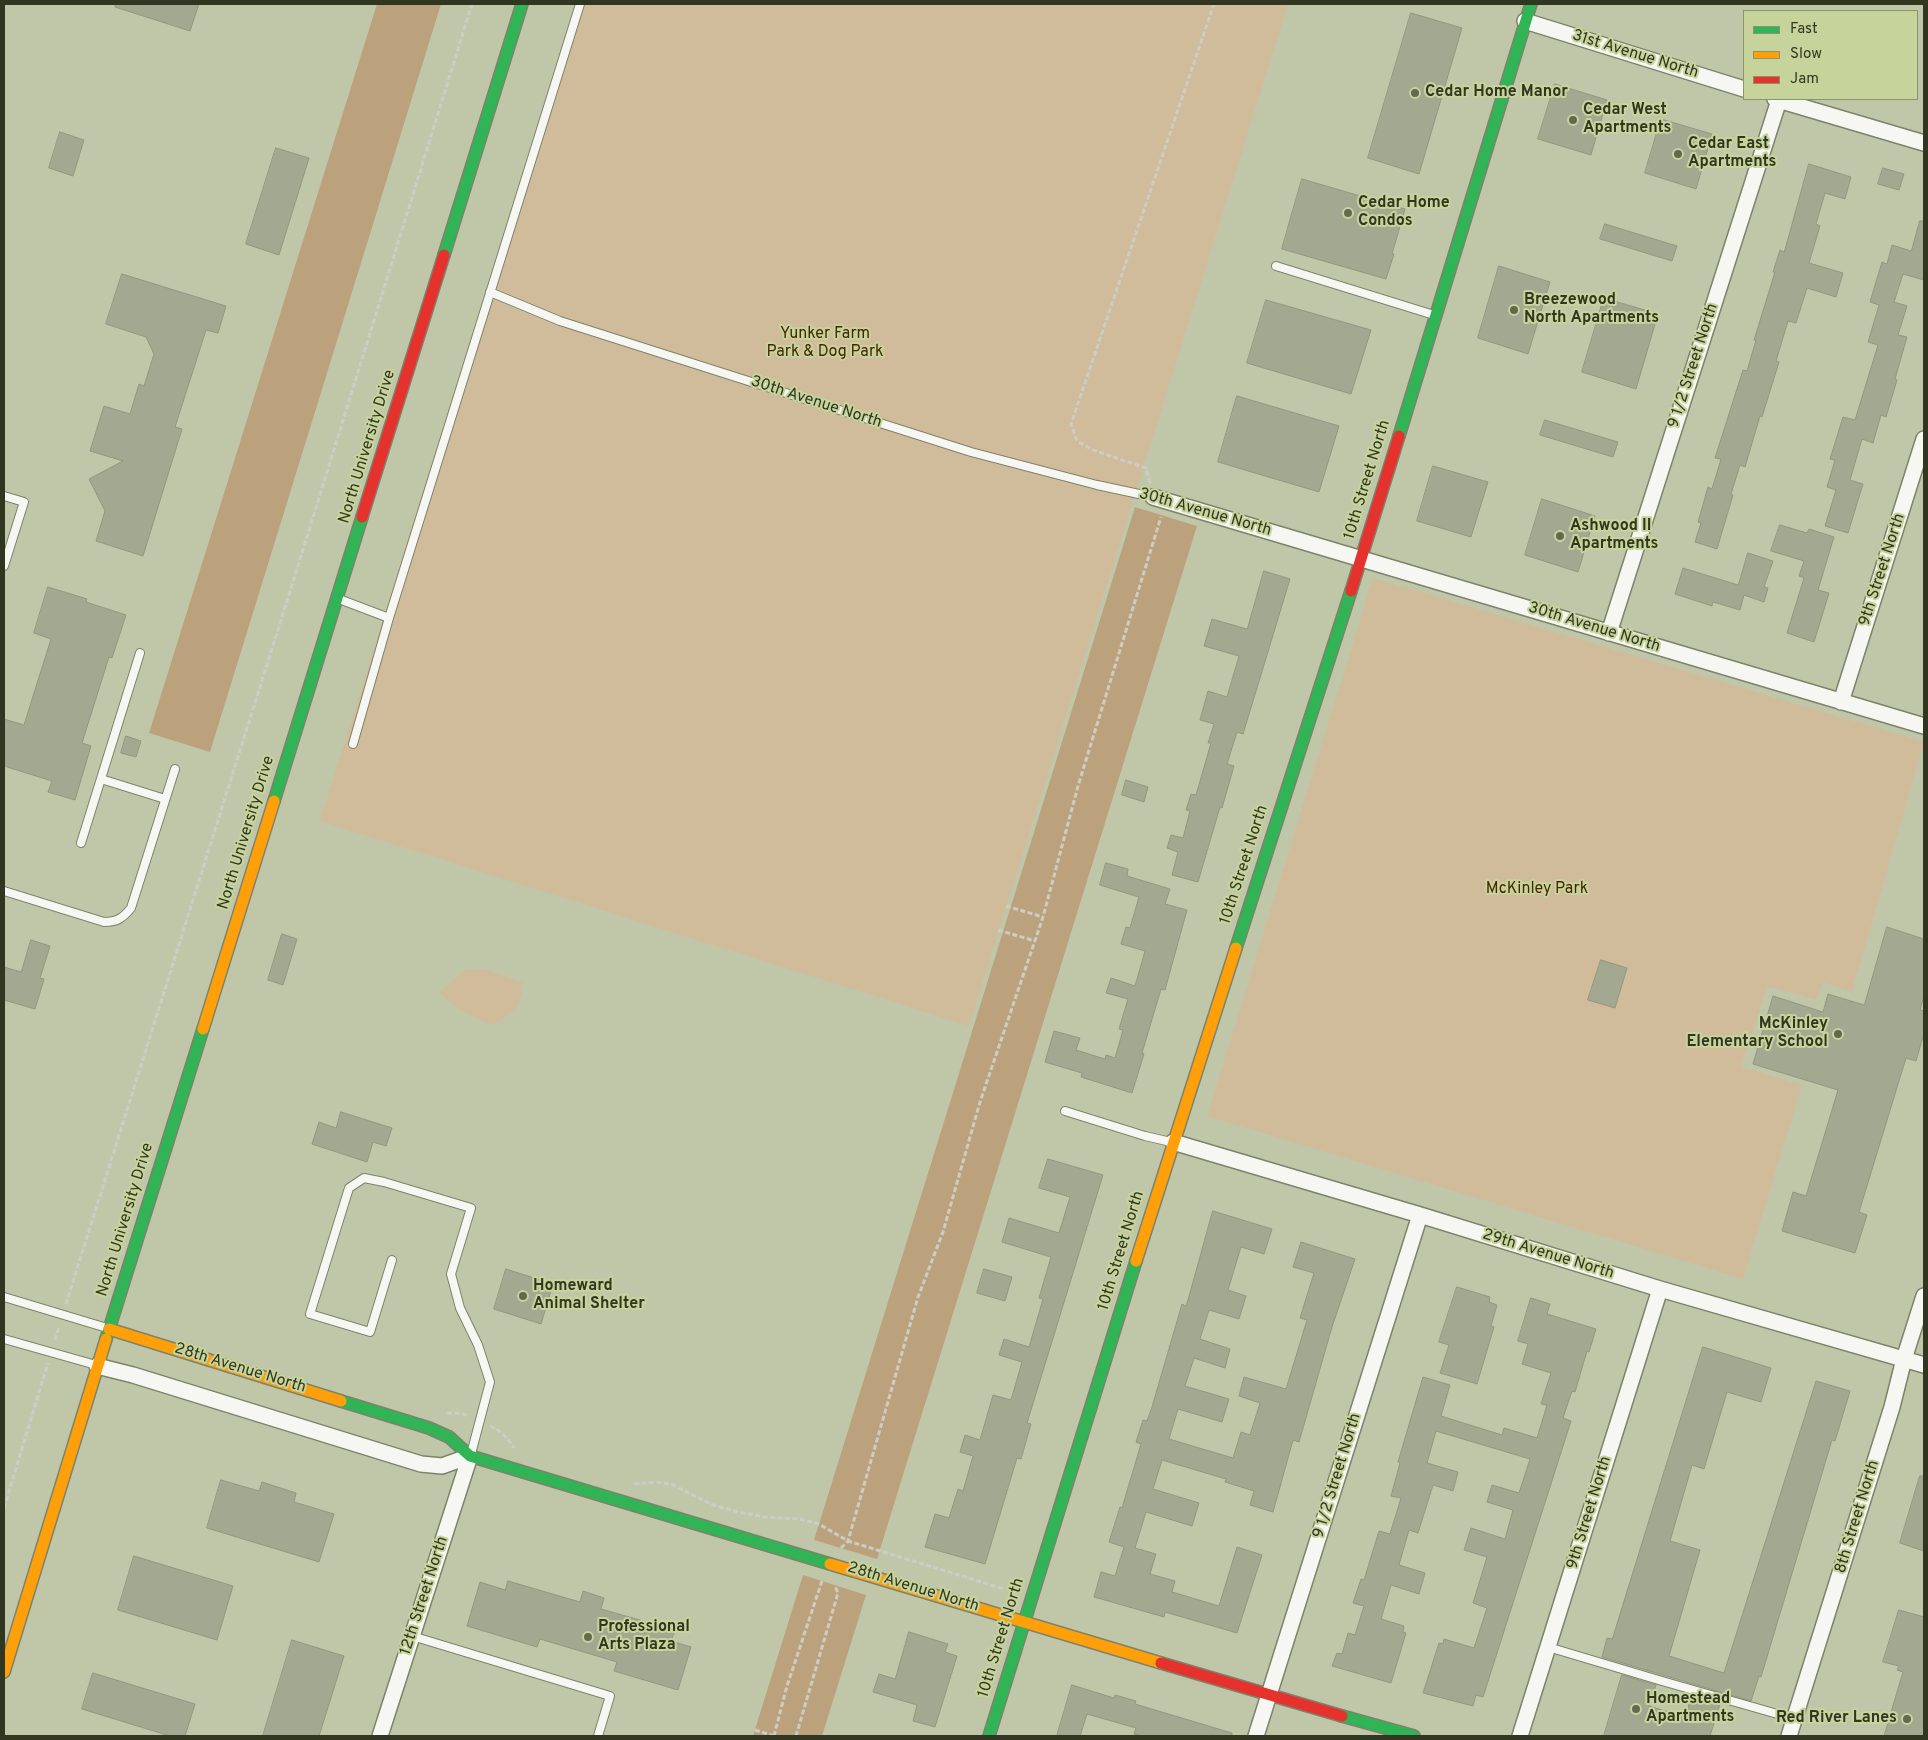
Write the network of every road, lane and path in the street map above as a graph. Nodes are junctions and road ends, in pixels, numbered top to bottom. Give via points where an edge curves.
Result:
1 (472, 4) edge
2 (522, 4) edge
3 (580, 4) edge
4 (1214, 4) edge
5 (1531, 4) edge
6 (1525, 21) junction
7 (1743, 89) edge
8 (1777, 100) edge
9 (1780, 100) edge
10 (1924, 143) edge
11 (1276, 266) dead end
12 (490, 292) junction
13 (1435, 315) junction
14 (1924, 439) edge
15 (4, 496) edge
16 (1153, 497) junction
17 (1361, 559) junction
18 (4, 566) edge
19 (338, 599) junction
20 (389, 618) junction
21 (1610, 633) junction
22 (140, 653) dead end
23 (1841, 702) junction
24 (1924, 726) edge
25 (353, 744) dead end
26 (175, 770) dead end
27 (101, 779) junction
28 (165, 799) junction
29 (82, 844) dead end
30 (4, 890) edge
31 (1006, 906) dead end
32 (1043, 917) junction
33 (998, 930) dead end
34 (1035, 941) junction
35 (1065, 1111) dead end
36 (1173, 1142) junction
37 (1420, 1215) junction
38 (392, 1260) dead end
39 (1660, 1289) junction
40 (1924, 1296) edge
41 (4, 1297) edge
42 (63, 1315) junction
43 (108, 1328) junction
44 (4, 1339) edge
45 (51, 1353) junction
46 (1904, 1359) junction
47 (1924, 1365) edge
48 (97, 1366) junction
49 (439, 1413) dead end
50 (479, 1421) junction
51 (516, 1452) dead end
52 (470, 1456) junction
53 (628, 1486) dead end
54 (4, 1508) edge
55 (848, 1541) junction
56 (828, 1562) junction
57 (1004, 1589) dead end
58 (1024, 1621) junction
59 (412, 1636) junction
60 (1548, 1647) junction
61 (4, 1672) edge
62 (1268, 1695) junction
63 (1795, 1719) junction
64 (755, 1730) dead end
65 (380, 1736) edge
66 (598, 1736) edge
67 (774, 1736) edge
68 (796, 1736) edge
69 (989, 1736) edge
70 (1256, 1736) edge
71 (1414, 1736) edge
72 (1520, 1736) edge
73 (1789, 1736) edge

1 - 42 path
2 - 19 street, North University Drive
3 - 12 lane
4 - 16 path via 1071,424 1077,441 1093,450 1146,468
5 - 6 street, 10th Street North
6 - 7 street, 31st Avenue North
6 - 13 street, 10th Street North
8 - 21 street, 9 1/2 Street North
9 - 10 street
11 - 13 lane
12 - 16 lane, 30th Avenue North via 560,321 971,452
12 - 20 lane
13 - 17 street, 10th Street North
14 - 23 street, 9th Street North
15 - 18 lane via 24,502
16 - 17 street, 30th Avenue North
16 - 32 path via 1162,516 1078,786
17 - 21 street, 30th Avenue North
17 - 36 street, 10th Street North
19 - 20 lane
19 - 43 street, North University Drive
20 - 25 lane
21 - 23 street, 30th Avenue North
22 - 27 lane
23 - 24 street, 30th Avenue North
26 - 28 lane
27 - 28 lane
27 - 29 lane
28 - 30 lane via 131,908 124,917 104,922
31 - 32 path
32 - 34 path
33 - 34 path
34 - 55 path via 980,1102 943,1232 918,1297
35 - 36 lane
36 - 37 street, 29th Avenue North
36 - 58 street, 10th Street North
37 - 39 street, 29th Avenue North
37 - 62 street, 9 1/2 Street North
38 - 50 lane via 370,1332 310,1314 349,1188 364,1178 471,1208 451,1274 460,1308 478,1345 490,1382
39 - 46 street, 29th Avenue North
39 - 60 street, 9th Street North
40 - 46 street, 8th Street North
41 - 42 lane, 28th Avenue North
42 - 43 lane, 28th Avenue North
42 - 45 path
43 - 48 street, North University Drive
43 - 52 street, 28th Avenue North via 429,1428 448,1437
44 - 45 lane
45 - 48 lane
45 - 54 path
46 - 47 street, 29th Avenue North
46 - 63 street, 8th Street North
48 - 52 street via 421,1464 442,1466
48 - 61 street, North University Drive
49 - 50 path via 461,1413
50 - 51 path via 509,1439
50 - 52 lane
52 - 56 street, 28th Avenue North
52 - 59 street, 12th Street North
53 - 55 path via 642,1482 672,1485 699,1499 738,1512 819,1524
55 - 56 path
55 - 57 path
56 - 58 street, 28th Avenue North
56 - 67 path
56 - 68 path via 838,1593
58 - 62 street, 28th Avenue North
58 - 69 street, 10th Street North
59 - 65 street, 12th Street North
59 - 66 lane via 610,1696
60 - 63 lane
60 - 72 street, 9th Street North
62 - 70 street, 9 1/2 Street North
62 - 71 street, 28th Avenue North
63 - 73 street, 8th Street North
64 - 67 path

